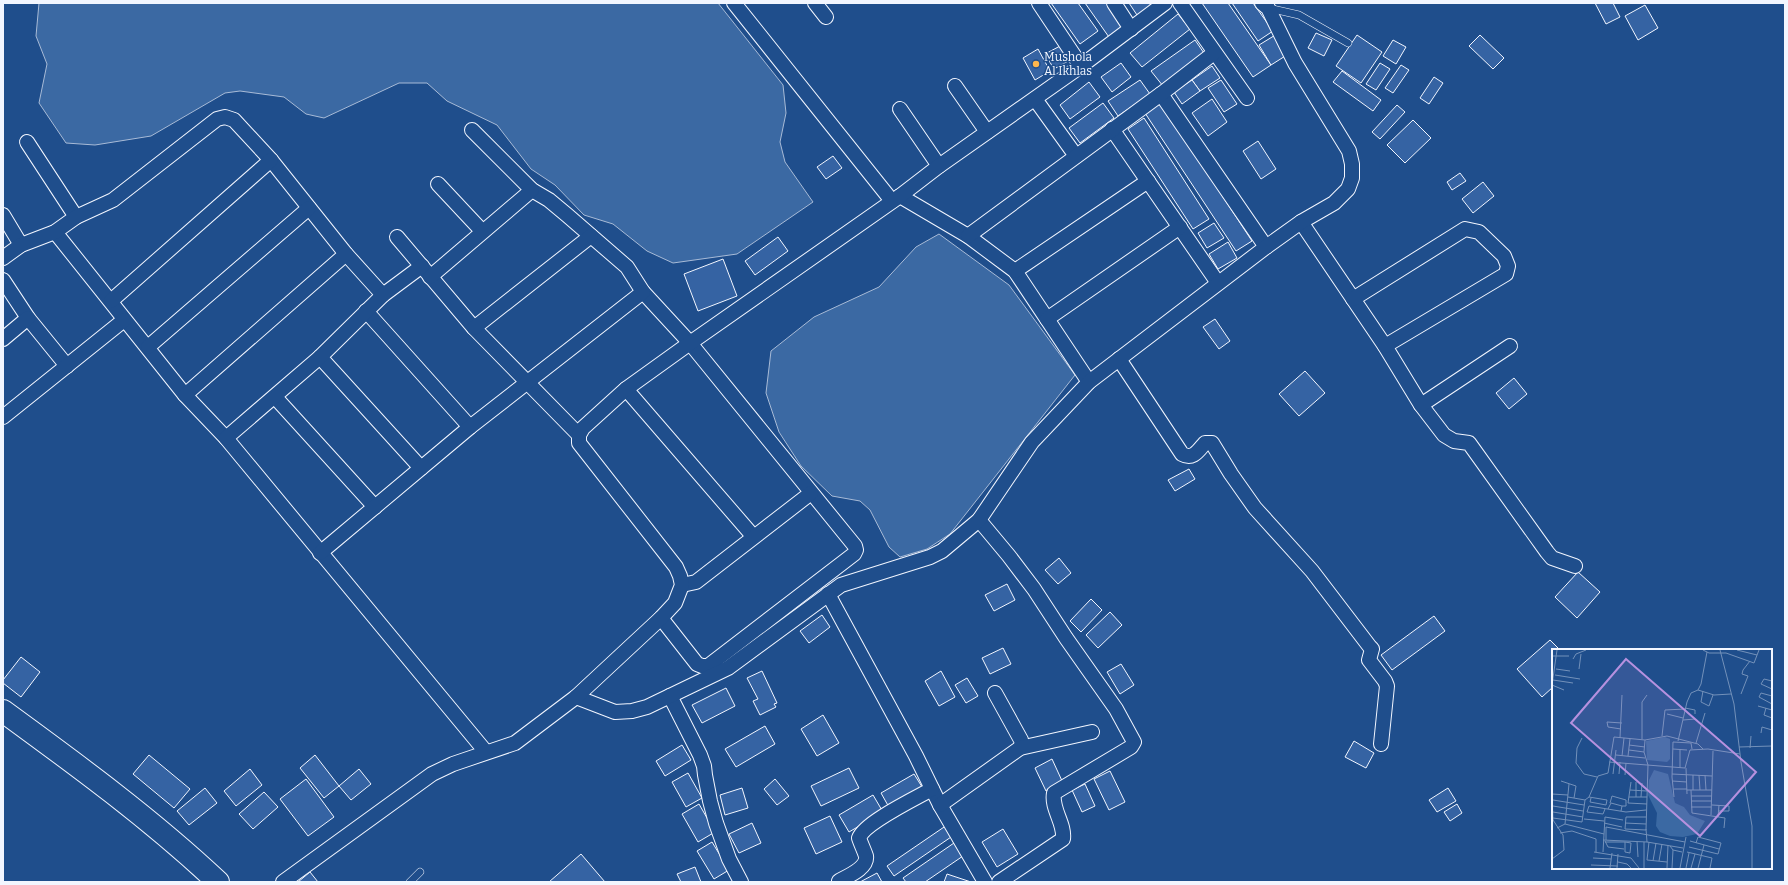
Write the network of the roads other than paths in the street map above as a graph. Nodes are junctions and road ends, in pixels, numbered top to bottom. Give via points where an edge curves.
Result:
1 (734, 3) edge
2 (815, 3) edge
3 (1039, 3) edge
4 (1114, 3) edge
5 (1165, 3) edge
6 (1180, 3) edge
7 (1265, 6) edge
8 (826, 17) dead end
9 (1131, 29) junction
10 (1348, 43) dead end
11 (1214, 53) junction
12 (1081, 66) junction
13 (954, 86) dead end
14 (1161, 94) junction
15 (1247, 98) dead end
16 (1035, 99) junction
17 (900, 109) dead end
18 (1112, 129) junction
19 (472, 130) dead end
20 (987, 132) junction
21 (27, 142) dead end
22 (1076, 156) junction
23 (271, 160) junction
24 (939, 166) junction
25 (1148, 181) junction
26 (438, 184) dead end
27 (532, 190) junction
28 (896, 199) junction
29 (309, 208) junction
30 (3, 215) edge
31 (76, 217) junction
32 (1301, 222) junction
33 (1180, 227) junction
34 (482, 231) junction
35 (55, 232) junction
36 (591, 236) junction
37 (968, 236) junction
38 (397, 237) dead end
39 (21, 245) junction
40 (1266, 247) junction
41 (346, 254) junction
42 (3, 258) edge
43 (422, 266) junction
44 (1015, 271) junction
45 (430, 277) junction
46 (3, 280) edge
47 (1218, 283) junction
48 (643, 292) junction
49 (383, 295) junction
50 (1353, 299) junction
51 (111, 301) junction
52 (366, 311) junction
53 (28, 318) junction
54 (1047, 319) junction
55 (124, 320) junction
56 (474, 328) junction
57 (3, 339) edge
58 (690, 343) junction
59 (1385, 346) junction
60 (1510, 346) dead end
61 (148, 347) junction
62 (320, 357) junction
63 (1119, 359) junction
64 (67, 366) junction
65 (527, 382) junction
66 (1089, 382) junction
67 (626, 389) junction
68 (185, 395) junction
69 (275, 396) junction
70 (1422, 404) junction
71 (3, 417) edge
72 (470, 428) junction
73 (579, 435) junction
74 (226, 438) junction
75 (421, 468) junction
76 (811, 493) junction
77 (375, 507) junction
78 (978, 520) junction
79 (753, 536) junction
80 (320, 553) junction
81 (1575, 566) dead end
82 (682, 584) junction
83 (828, 594) junction
84 (660, 618) junction
85 (995, 693) dead end
86 (670, 696) junction
87 (576, 697) junction
88 (3, 712) edge
89 (1092, 732) dead end
90 (1381, 744) dead end
91 (1020, 748) junction
92 (486, 752) junction
93 (932, 790) junction
94 (940, 805) junction
95 (420, 872) dead end
96 (839, 881) dead end
97 (218, 882) edge
98 (283, 882) edge
99 (410, 882) edge
100 (740, 882) edge
101 (985, 882) edge
102 (999, 882) edge

1 - 28 street
2 - 8 street
3 - 12 street
4 - 9 street
5 - 9 street
6 - 11 street
7 - 10 lane via 1299,15
7 - 32 street via 1295,63 1349,151 1352,164 1352,178 1348,189 1334,203
9 - 12 street
11 - 14 street
11 - 15 street
12 - 16 street
13 - 20 street
14 - 18 street
14 - 40 street
16 - 20 street
16 - 22 street
17 - 24 street
18 - 22 street
18 - 25 street
19 - 27 street
20 - 24 street
21 - 31 street
22 - 37 street
23 - 29 street
23 - 31 street via 234,120 225,117 217,119 113,200
23 - 51 street
24 - 28 street
25 - 33 street
25 - 44 street
26 - 34 street
27 - 34 street
27 - 36 street via 549,200
28 - 37 street
28 - 58 street
29 - 41 street
29 - 61 street
30 - 39 street
31 - 35 street
32 - 40 street
32 - 50 street
33 - 47 street
33 - 54 street
34 - 45 street
35 - 39 street
35 - 51 street
36 - 48 street via 627,267
36 - 56 street
37 - 44 street
38 - 43 street
39 - 42 street
40 - 47 street
41 - 49 street
41 - 68 street
43 - 45 street
43 - 49 street
44 - 54 street
45 - 56 street
46 - 53 street
47 - 63 street
48 - 58 street
48 - 65 street
49 - 52 street
50 - 59 street
50 - 59 street via 1465,228 1479,232 1504,256 1508,266 1506,274
51 - 55 street
52 - 62 street
52 - 72 street
53 - 57 street
53 - 64 street
54 - 66 street
55 - 61 street
55 - 64 street
56 - 65 street
58 - 67 street
58 - 76 street
59 - 70 street
60 - 70 street
61 - 68 street
62 - 69 street
62 - 75 street
63 - 66 street
63 - 90 street via 1182,454 1192,456 1206,443 1212,443 1254,508 1312,571 1372,649 1369,660 1387,686
64 - 71 street
65 - 72 street
65 - 73 street
66 - 78 street via 1032,442
67 - 73 street via 583,428
67 - 79 street
68 - 74 street
69 - 74 street
69 - 77 street
70 - 81 street via 1444,435 1449,439 1469,443 1473,447 1552,558
72 - 75 street
73 - 82 street via 579,443 676,567
74 - 80 street
75 - 77 street
76 - 79 street
76 - 84 street via 855,546 854,554 708,666 697,664
77 - 80 street
78 - 83 street via 942,551 930,557 841,584
78 - 102 street via 1034,589 1116,709 1134,742 1131,747 1054,793 1053,801 1064,833 1063,839
79 - 82 street via 696,582
80 - 92 street
82 - 84 street via 674,603
83 - 86 street via 728,668
83 - 93 street
84 - 87 street
85 - 91 street via 1021,740
86 - 87 street via 648,707 615,712
86 - 100 street via 700,755 716,824
87 - 92 street via 515,743
88 - 97 main road via 109,789
89 - 91 street
91 - 94 street
92 - 98 street via 432,774
93 - 94 street
93 - 96 street via 861,832 859,838 865,862
94 - 101 street
95 - 99 lane

